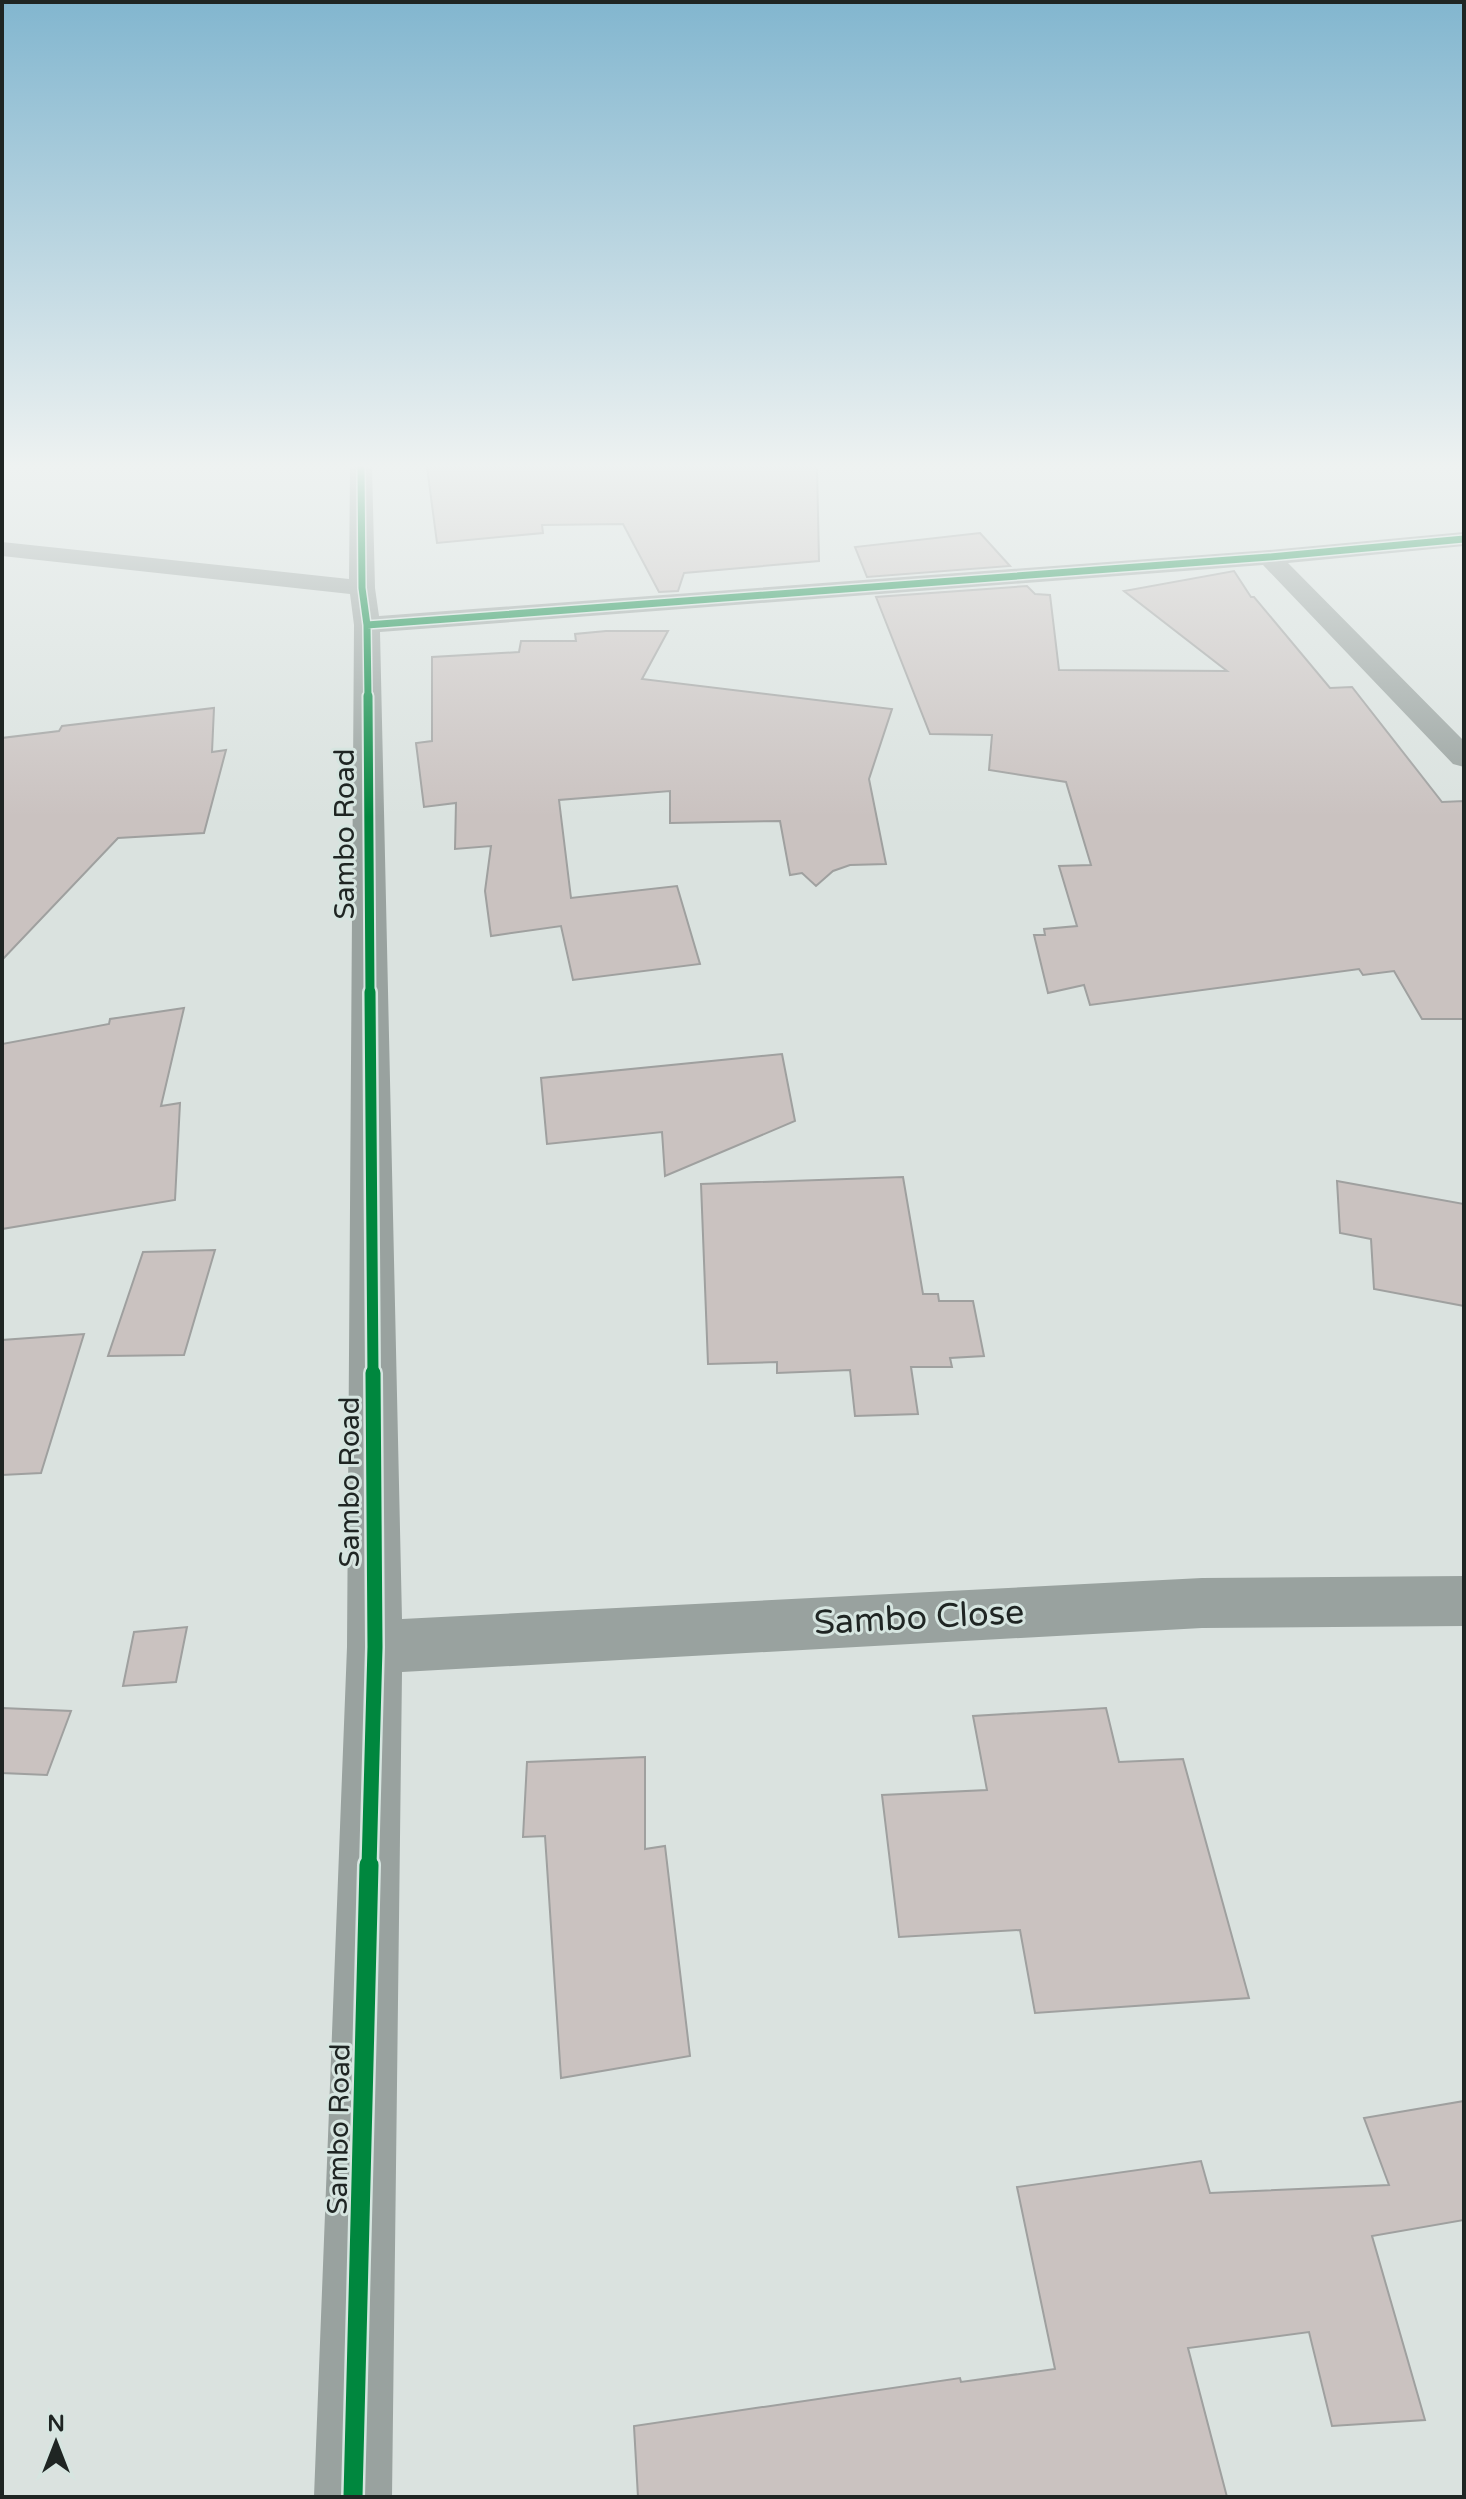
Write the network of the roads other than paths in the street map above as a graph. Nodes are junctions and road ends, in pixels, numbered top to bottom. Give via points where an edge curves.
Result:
1 (222, 584) edge
2 (364, 584) edge
3 (778, 584) edge
4 (1295, 584) edge
5 (365, 606) junction
6 (1464, 758) edge
7 (1464, 1601) edge
8 (375, 1647) junction
9 (353, 2497) edge

1 - 5 street
2 - 5 street, Sambo Road
3 - 5 street
4 - 6 street
5 - 8 street, Sambo Road
7 - 8 street, Sambo Close via 1202,1603
8 - 9 street, Sambo Road

